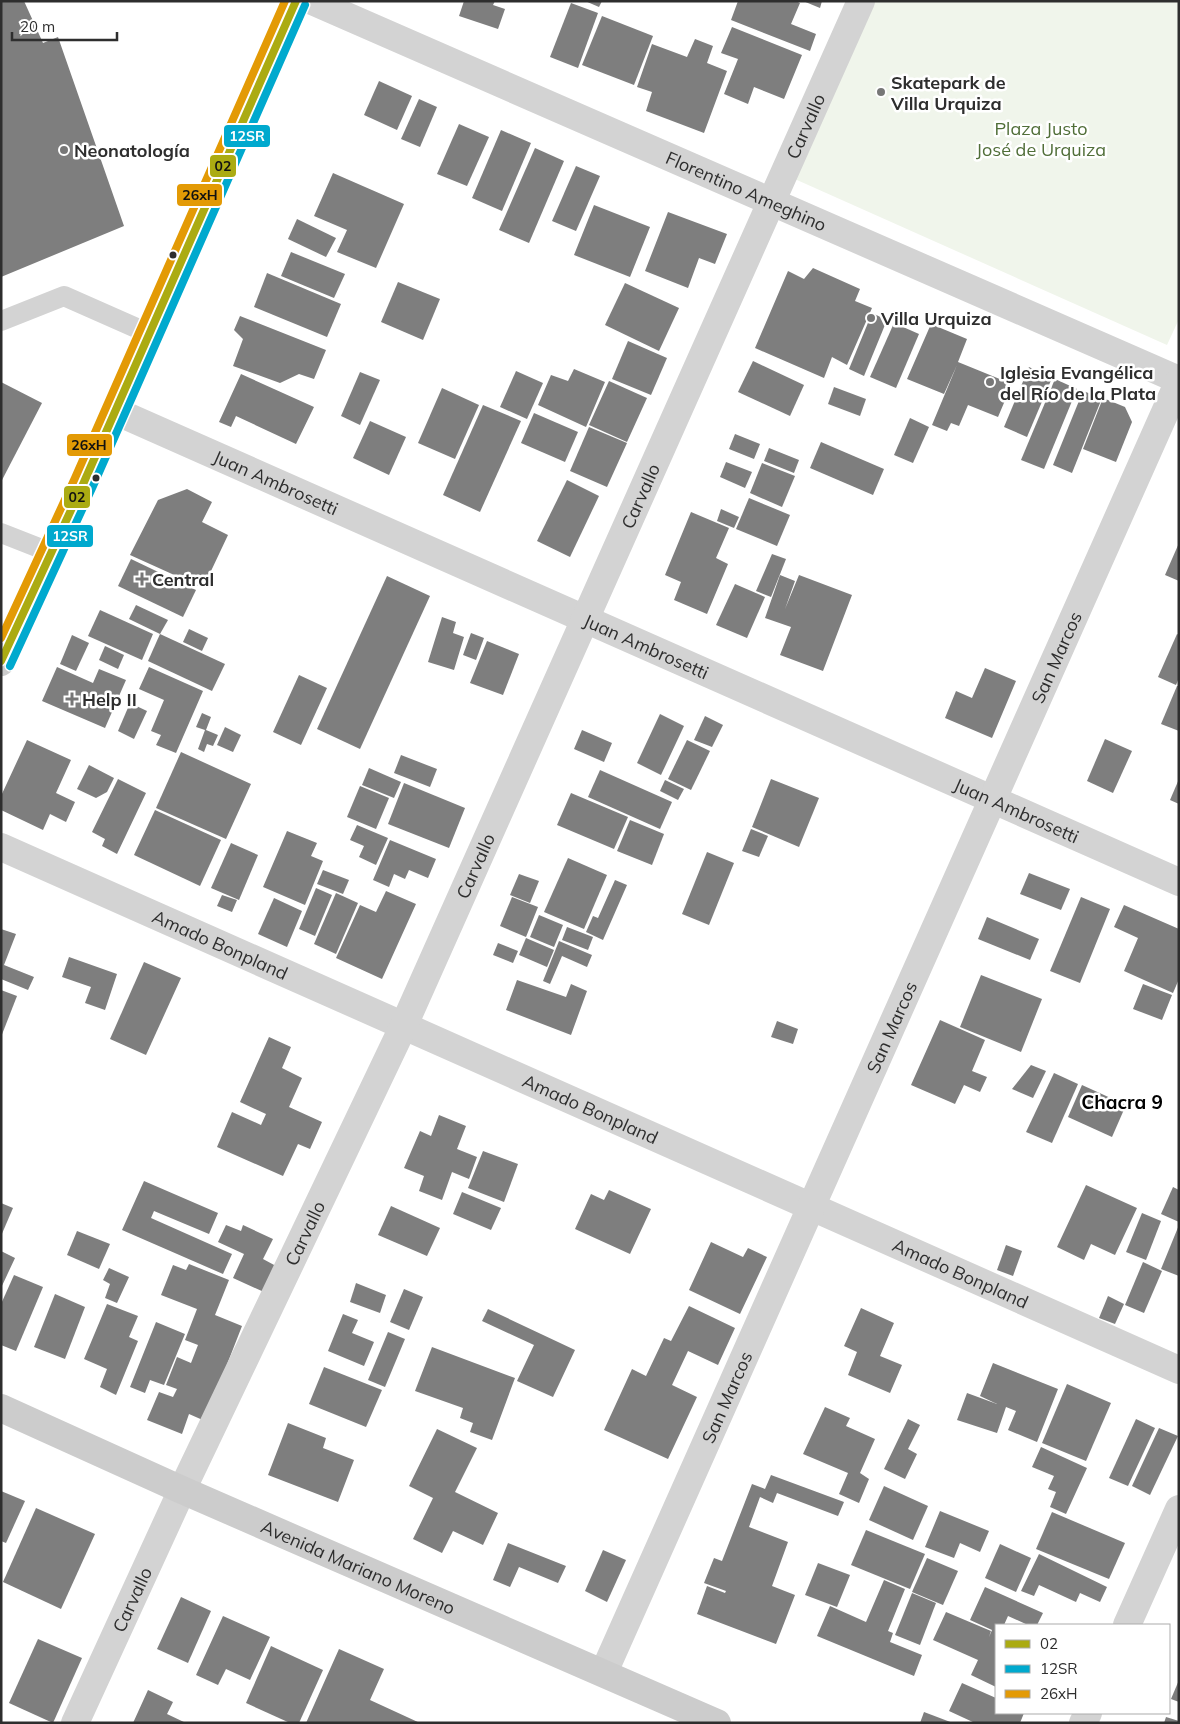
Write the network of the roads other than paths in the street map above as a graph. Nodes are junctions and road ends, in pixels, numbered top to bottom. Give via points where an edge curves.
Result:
1 (296, 1) edge
2 (312, 1) edge
3 (861, 1) edge
4 (772, 202) junction
5 (1, 321) edge
6 (150, 334) junction
7 (1179, 380) edge
8 (115, 411) junction
9 (1, 533) edge
10 (52, 553) junction
11 (586, 620) junction
12 (1, 662) edge
13 (993, 800) junction
14 (1, 847) edge
15 (1179, 882) edge
16 (404, 1026) junction
17 (811, 1207) junction
18 (1179, 1370) edge
19 (1, 1408) edge
20 (182, 1490) junction
21 (1179, 1508) edge
22 (1127, 1624) edge
23 (604, 1672) junction
24 (75, 1723) edge
25 (717, 1723) edge

1 - 6 main road
2 - 4 street, Florentino Ameghino
3 - 4 street, Carvallo
4 - 7 street, Florentino Ameghino
4 - 11 street, Carvallo
5 - 6 lane via 64,296
6 - 8 main road
7 - 13 street, San Marcos
8 - 10 main road
8 - 11 street, Juan Ambrosetti
9 - 10 lane
10 - 12 main road
11 - 13 street, Juan Ambrosetti
11 - 16 street, Carvallo
13 - 15 street, Juan Ambrosetti
13 - 17 street, San Marcos
14 - 16 street, Amado Bonpland
16 - 17 street, Amado Bonpland
16 - 20 street, Carvallo
17 - 18 street, Amado Bonpland
17 - 23 street, San Marcos
19 - 20 main road, Avenida Mariano Moreno
20 - 23 main road, Avenida Mariano Moreno
20 - 24 street, Carvallo
21 - 22 street
23 - 25 main road, Avenida Mariano Moreno

